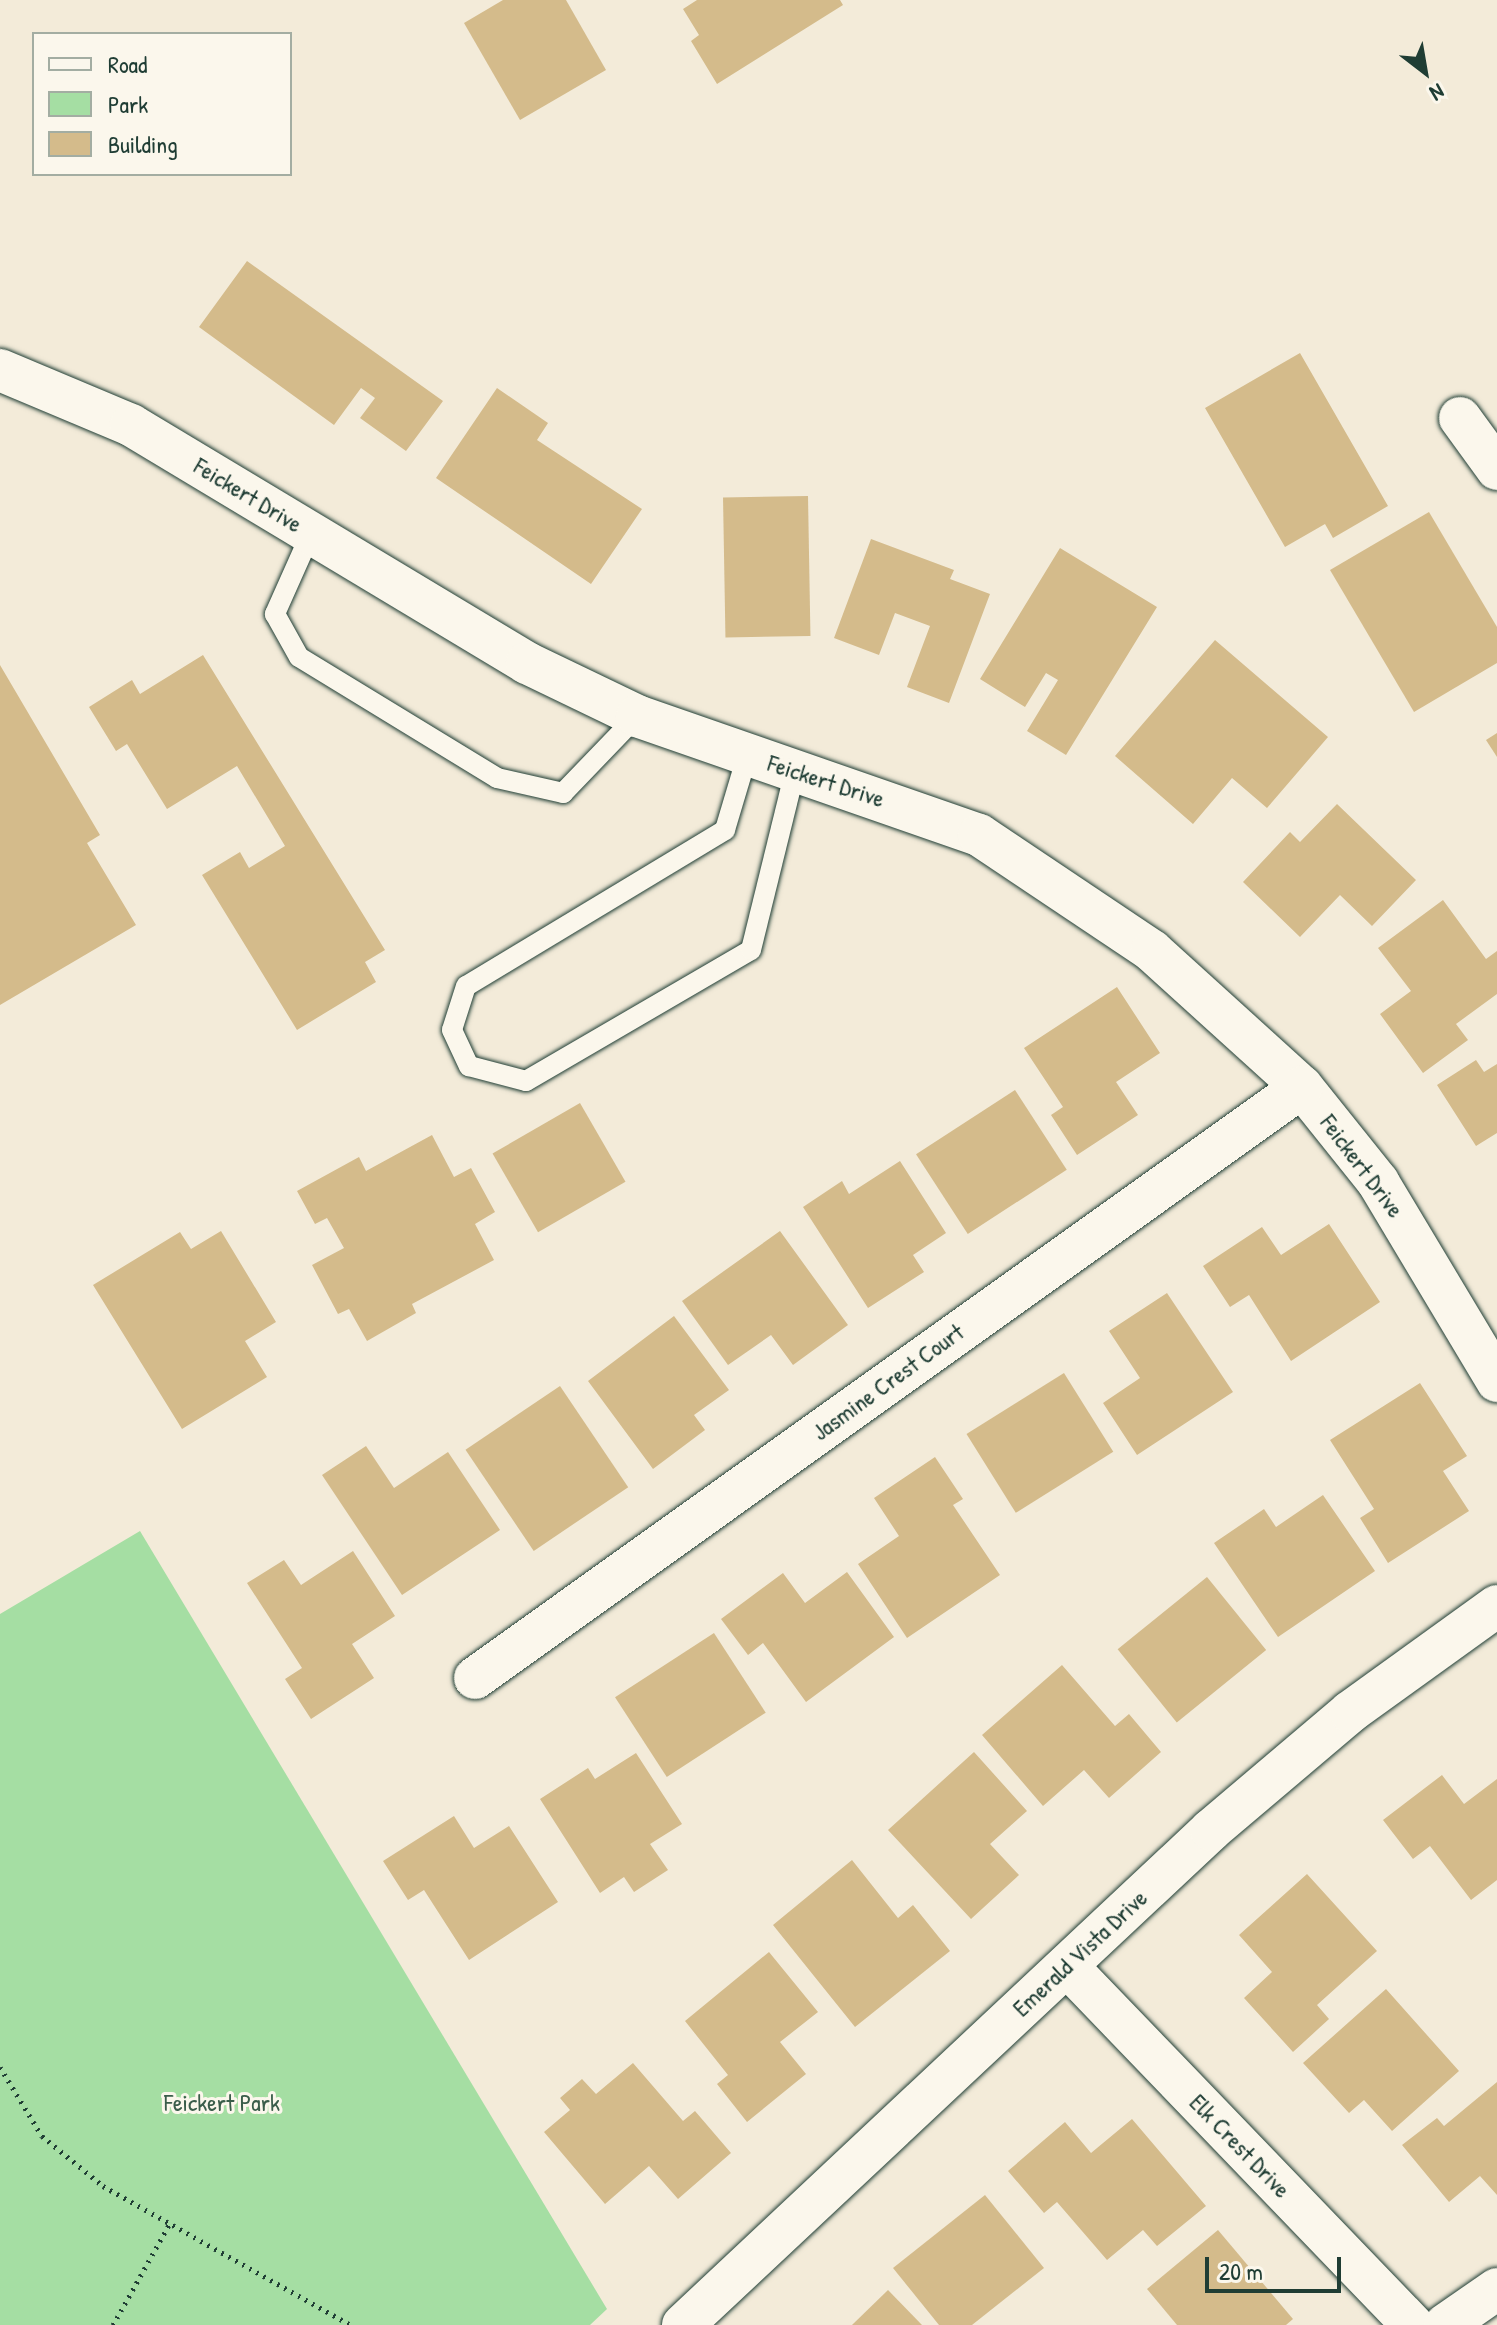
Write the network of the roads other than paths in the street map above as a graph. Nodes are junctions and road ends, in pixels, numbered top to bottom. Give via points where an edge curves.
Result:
1 (0, 370) edge
2 (1460, 418) dead end
3 (1497, 469) edge
4 (311, 533) junction
5 (637, 716) junction
6 (747, 756) junction
7 (795, 771) junction
8 (1302, 1087) junction
9 (1497, 1381) edge
10 (1497, 1606) edge
11 (475, 1678) dead end
12 (1067, 1966) junction
13 (1497, 2289) edge
14 (683, 2325) edge
15 (1413, 2325) edge
16 (1445, 2325) edge

1 - 4 street, Feickert Drive via 131,425
2 - 3 street
4 - 5 street, Feickert Drive via 527,663
4 - 5 lane via 275,614 299,657 497,778 563,793
5 - 6 street, Feickert Drive
6 - 7 street, Feickert Drive
6 - 7 lane via 725,830 466,986 452,1030 469,1066 526,1081 751,950
7 - 8 street, Feickert Drive via 979,835 1152,951
8 - 9 street, Feickert Drive via 1426,1254
8 - 11 street, Jasmine Crest Court
10 - 12 street, Emerald Vista Drive via 1350,1712
12 - 14 street, Emerald Vista Drive
12 - 15 street, Elk Crest Drive
13 - 16 street

